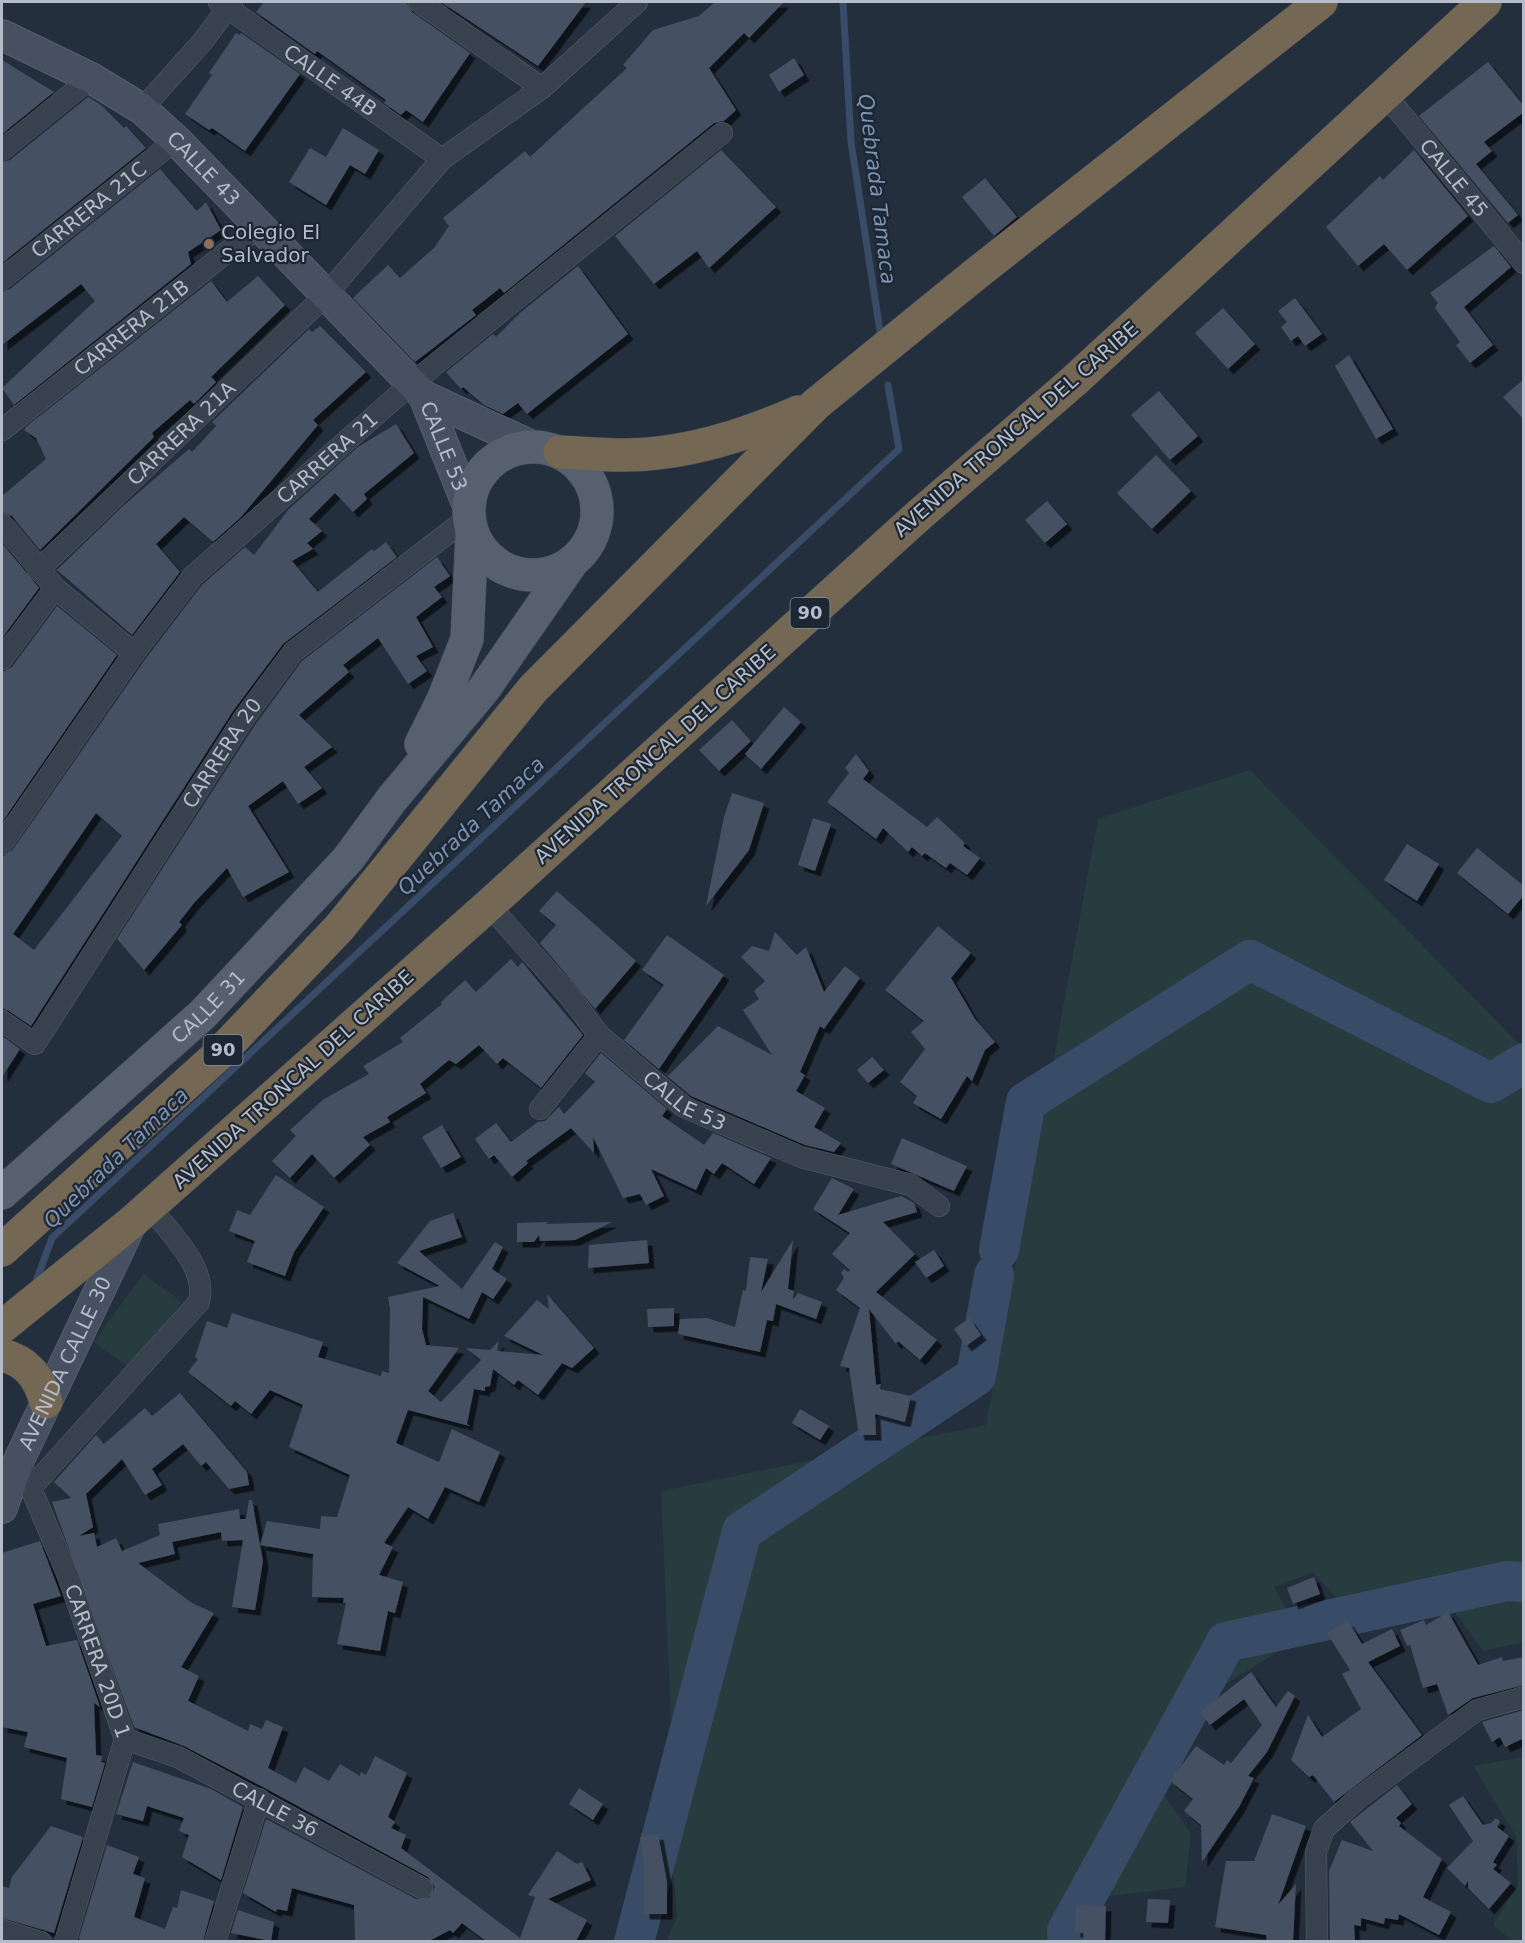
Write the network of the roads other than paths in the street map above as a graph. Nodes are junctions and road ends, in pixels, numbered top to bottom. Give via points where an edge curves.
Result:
1 (420, 2) edge
2 (637, 2) edge
3 (1321, 2) edge
4 (1485, 2) edge
5 (226, 4) edge
6 (2, 35) edge
7 (91, 78) junction
8 (542, 88) junction
9 (1384, 93) junction
10 (142, 109) junction
11 (722, 134) dead end
12 (176, 140) junction
13 (2, 150) edge
14 (442, 159) junction
15 (260, 226) junction
16 (1524, 263) edge
17 (2, 279) edge
18 (325, 296) junction
19 (418, 390) junction
20 (816, 404) junction
21 (2, 430) edge
22 (546, 449) junction
23 (470, 519) junction
24 (2, 524) edge
25 (570, 564) junction
26 (38, 570) junction
27 (55, 588) junction
28 (134, 653) junction
29 (2, 659) edge
30 (392, 799) junction
31 (2, 844) edge
32 (489, 905) junction
33 (2, 1021) edge
34 (599, 1035) junction
35 (540, 1109) dead end
36 (2, 1193) edge
37 (939, 1206) dead end
38 (140, 1214) junction
39 (2, 1250) edge
40 (2, 1327) edge
41 (2, 1354) edge
42 (46, 1402) junction
43 (19, 1461) junction
44 (31, 1488) junction
45 (2, 1508) edge
46 (1524, 1697) edge
47 (125, 1738) junction
48 (260, 1799) junction
49 (422, 1888) dead end
50 (2, 1930) edge
51 (41, 1941) edge
52 (65, 1941) edge
53 (215, 1941) edge
54 (1317, 1941) edge

1 - 8 street
2 - 8 street, CARRERA 21A
3 - 20 highway, 90
4 - 9 highway, AVENIDA TRONCAL DEL CARIBE / 90
5 - 10 street via 203,41
5 - 14 street, CALLE 44B
6 - 7 street, CALLE 43
7 - 10 street, CALLE 43
7 - 13 street
8 - 14 street, CARRERA 21A
9 - 16 street, CALLE 45
9 - 32 highway, AVENIDA TRONCAL DEL CARIBE / 90 via 1074,381 918,516
10 - 12 street, CALLE 43
11 - 19 street, CARRERA 21
12 - 15 street, CALLE 43
12 - 17 street, CARRERA 21C
14 - 18 street, CARRERA 21A
15 - 18 street, CALLE 43
15 - 21 street, CARRERA 21B
18 - 19 street, CALLE 43
18 - 26 street, CARRERA 21A
19 - 22 street, CALLE 53
19 - 23 street, CALLE 53
19 - 28 street, CARRERA 21 via 193,576
20 - 22 highway via 756,431 692,448 626,455
20 - 39 highway, 90 via 532,689 339,928 234,1039
22 - 23 main road via 513,449 496,457 472,487
22 - 25 main road via 574,461 594,489 597,522 592,538
23 - 25 main road via 482,550 496,564 513,572 552,573
23 - 30 main road via 467,639 443,700
23 - 33 street, CARRERA 20 via 293,652 244,718 35,1044
24 - 26 street
25 - 30 main road via 484,689
26 - 27 street
27 - 28 street
27 - 29 street
28 - 31 street, CARRERA 21
30 - 36 main road, CALLE 31 via 348,859 204,1014
32 - 34 street, CALLE 53
32 - 38 highway, AVENIDA TRONCAL DEL CARIBE / 90
34 - 35 street
34 - 37 street, CALLE 53 via 684,1107 801,1156 911,1185
38 - 40 highway, AVENIDA TRONCAL DEL CARIBE / 90
38 - 41 highway
38 - 42 street, AVENIDA CALLE 30
38 - 44 street via 187,1254 200,1280 199,1302
41 - 42 highway via 26,1365 35,1375
42 - 43 street, AVENIDA CALLE 30
43 - 44 street, CARRERA 20D 1
43 - 45 street, AVENIDA CALLE 30
44 - 47 street, CARRERA 20D 1 via 68,1576
46 - 54 street via 1467,1716 1357,1799 1324,1829 1316,1852
47 - 48 street, CALLE 36 via 178,1757
47 - 52 street, CARRERA 20D 1
48 - 49 street, CALLE 36
48 - 53 street
50 - 51 street

